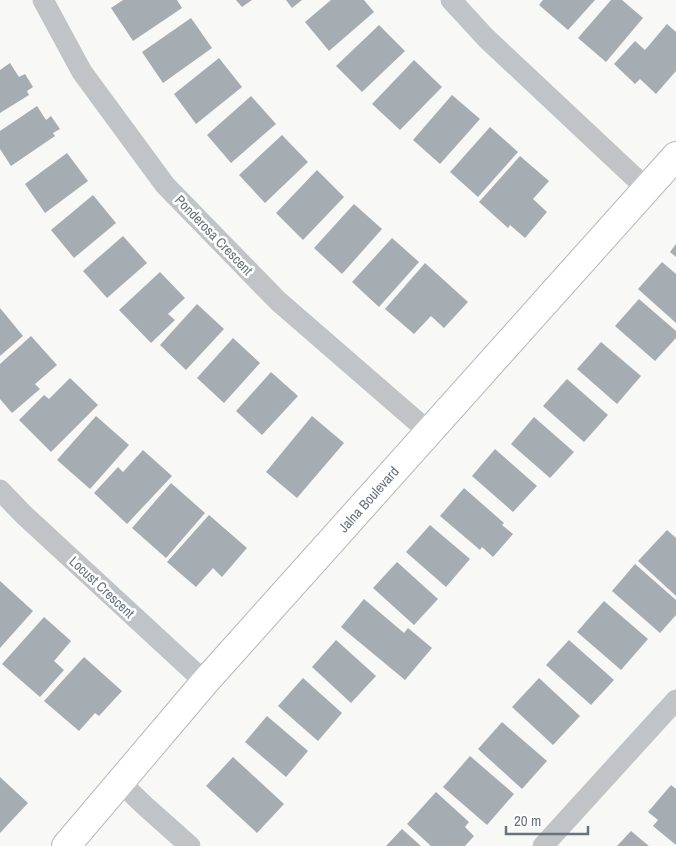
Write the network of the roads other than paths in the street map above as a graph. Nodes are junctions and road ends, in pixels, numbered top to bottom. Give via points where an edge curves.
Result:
1 (43, 0) edge
2 (451, 0) edge
3 (676, 156) edge
4 (646, 189) junction
5 (429, 432) junction
6 (0, 490) edge
7 (205, 682) junction
8 (676, 700) edge
9 (120, 782) junction
10 (66, 846) edge
11 (190, 846) edge
12 (543, 846) edge

1 - 5 street, Ponderosa Crescent via 82,72 165,185 278,301
2 - 4 street via 486,38
3 - 4 street, Jalna Boulevard
4 - 5 street, Jalna Boulevard
5 - 7 street, Jalna Boulevard
6 - 7 street, Locust Crescent
7 - 9 street, Jalna Boulevard
8 - 12 street
9 - 10 street, Jalna Boulevard
9 - 11 street

